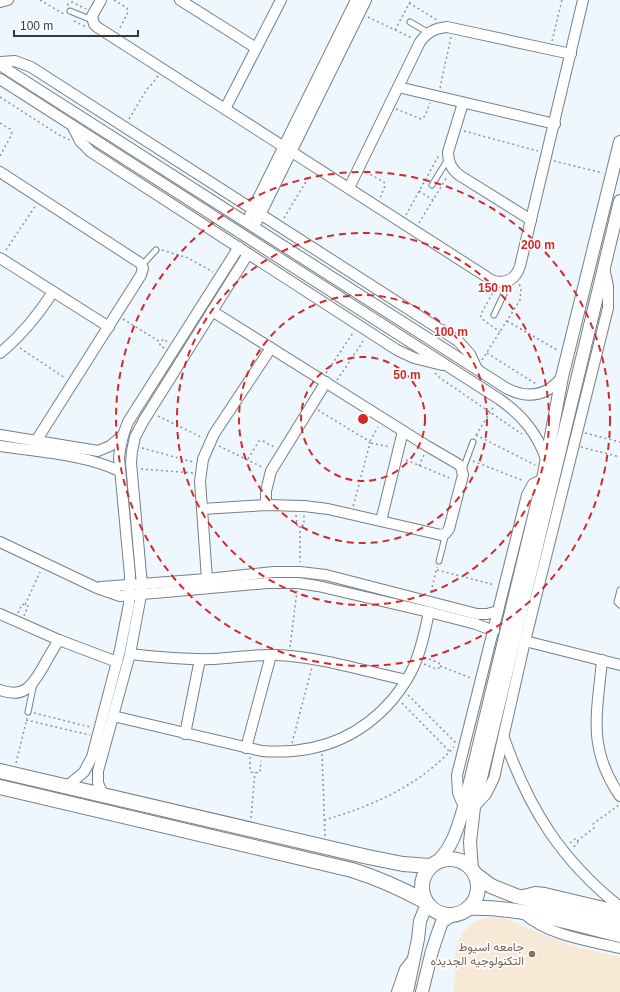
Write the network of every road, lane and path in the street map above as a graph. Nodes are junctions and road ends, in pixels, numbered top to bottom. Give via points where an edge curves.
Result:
1 (8, 0) edge
2 (101, 0) edge
3 (114, 0) edge
4 (180, 0) edge
5 (281, 0) edge
6 (356, 0) edge
7 (366, 0) edge
8 (411, 0) edge
9 (562, 0) edge
10 (583, 0) edge
11 (0, 2) edge
12 (410, 3) junction
13 (70, 11) dead end
14 (360, 12) junction
15 (92, 20) junction
16 (410, 22) dead end
17 (441, 27) junction
18 (454, 28) junction
19 (395, 30) junction
20 (428, 32) junction
21 (114, 38) junction
22 (420, 42) junction
23 (256, 48) junction
24 (549, 49) junction
25 (571, 54) junction
26 (0, 63) edge
27 (162, 69) junction
28 (0, 79) edge
29 (398, 87) junction
30 (435, 96) junction
31 (0, 97) edge
32 (463, 103) junction
33 (389, 106) junction
34 (225, 109) junction
35 (0, 123) edge
36 (555, 124) junction
37 (72, 125) junction
38 (124, 127) junction
39 (455, 128) junction
40 (80, 141) junction
41 (620, 142) edge
42 (449, 146) junction
43 (287, 149) junction
44 (0, 156) edge
45 (547, 156) junction
46 (448, 158) junction
47 (315, 166) junction
48 (359, 168) junction
49 (452, 168) junction
50 (0, 172) edge
51 (612, 175) junction
52 (432, 185) dead end
53 (349, 188) junction
54 (419, 191) junction
55 (40, 199) junction
56 (433, 200) junction
57 (620, 200) edge
58 (377, 206) junction
59 (256, 212) junction
60 (532, 220) junction
61 (402, 222) junction
62 (250, 224) junction
63 (617, 225) edge
64 (279, 227) junction
65 (415, 230) junction
66 (239, 248) junction
67 (156, 250) joint
68 (248, 254) junction
69 (0, 259) edge
70 (142, 265) junction
71 (604, 266) junction
72 (220, 276) junction
73 (513, 278) junction
74 (53, 292) junction
75 (212, 311) junction
76 (116, 315) junction
77 (494, 315) dead end
78 (507, 321) junction
79 (359, 325) junction
80 (108, 327) junction
81 (370, 332) junction
82 (160, 342) dead end
83 (11, 343) junction
84 (271, 348) junction
85 (0, 353) edge
86 (487, 353) junction
87 (567, 356) junction
88 (433, 363) junction
89 (449, 366) junction
90 (477, 369) junction
91 (562, 377) junction
92 (73, 383) junction
93 (326, 383) junction
94 (546, 391) junction
95 (499, 399) junction
96 (311, 406) junction
97 (490, 412) junction
98 (382, 418) junction
99 (403, 430) junction
100 (577, 431) junction
101 (522, 434) dead end
102 (0, 435) edge
103 (122, 436) junction
104 (36, 441) junction
105 (473, 442) dead end
106 (620, 442) edge
107 (370, 443) junction
108 (574, 445) junction
109 (0, 446) edge
110 (133, 446) junction
111 (428, 446) junction
112 (283, 452) junction
113 (397, 452) junction
114 (620, 457) edge
115 (467, 459) junction
116 (247, 460) dead end
117 (419, 466) junction
118 (131, 469) junction
119 (201, 469) junction
120 (463, 470) junction
121 (120, 471) junction
122 (542, 473) junction
123 (461, 483) junction
124 (266, 505) junction
125 (300, 506) junction
126 (202, 509) junction
127 (351, 514) junction
128 (381, 521) junction
129 (300, 526) junction
130 (446, 533) junction
131 (0, 542) edge
132 (439, 561) joint
133 (44, 563) junction
134 (437, 570) junction
135 (300, 572) junction
136 (207, 579) junction
137 (298, 583) junction
138 (130, 586) junction
139 (504, 587) junction
140 (97, 588) junction
141 (141, 590) junction
142 (620, 590) edge
143 (129, 596) junction
144 (25, 605) junction
145 (620, 605) edge
146 (429, 607) junction
147 (498, 611) junction
148 (0, 614) edge
149 (18, 622) junction
150 (494, 631) junction
151 (59, 640) junction
152 (526, 641) junction
153 (130, 654) junction
154 (271, 655) junction
155 (289, 656) junction
156 (417, 658) junction
157 (200, 659) junction
158 (314, 660) junction
159 (602, 660) junction
160 (117, 662) junction
161 (620, 665) edge
162 (440, 666) junction
163 (35, 680) junction
164 (481, 682) junction
165 (401, 688) junction
166 (0, 690) edge
167 (28, 712) junction
168 (114, 716) junction
169 (26, 720) junction
170 (469, 730) junction
171 (98, 733) junction
172 (185, 734) junction
173 (504, 738) junction
174 (457, 744) junction
175 (321, 746) junction
176 (248, 749) junction
177 (262, 751) junction
178 (289, 752) junction
179 (450, 752) junction
180 (255, 772) junction
181 (7, 773) edge
182 (0, 787) edge
183 (66, 787) junction
184 (103, 795) junction
185 (620, 796) edge
186 (620, 804) edge
187 (469, 807) junction
188 (324, 820) junction
189 (250, 830) junction
190 (577, 841) dead end
191 (326, 847) junction
192 (434, 864) junction
193 (474, 872) junction
194 (516, 896) junction
195 (427, 903) junction
196 (620, 907) edge
197 (468, 908) junction
198 (522, 911) junction
199 (620, 911) edge
200 (452, 915) junction
201 (620, 922) edge
202 (620, 935) edge
203 (620, 948) edge
204 (415, 956) junction
205 (397, 992) edge
206 (407, 992) edge
207 (422, 992) edge

1 - 11 street
2 - 15 street via 93,12
3 - 21 path via 127,8 128,12
4 - 23 street
5 - 23 street
6 - 43 street
7 - 14 street
8 - 12 path
9 - 24 path
10 - 25 street
12 - 17 path via 436,19
12 - 19 path
13 - 15 lane
14 - 19 path
14 - 43 street
15 - 21 street via 97,27
16 - 20 lane
17 - 18 street
17 - 20 street
18 - 24 street
18 - 30 path
19 - 22 path
20 - 22 street
21 - 27 street
22 - 29 street
23 - 34 street
24 - 25 street
25 - 36 street
26 - 38 street via 15,61 31,68
26 - 62 street
27 - 34 street
27 - 38 path
28 - 37 street
29 - 30 street
29 - 33 street
30 - 32 street
30 - 33 path via 421,119
31 - 40 path via 64,138
32 - 36 street
32 - 39 street
33 - 48 street
34 - 43 street
35 - 44 path via 10,129 12,134
36 - 45 street
37 - 40 street
37 - 89 street
38 - 59 street
39 - 42 street
39 - 45 path
40 - 66 street via 91,152
41 - 51 street
42 - 46 street
42 - 54 path via 443,150
43 - 47 street
43 - 59 street
45 - 51 path
45 - 60 street
46 - 49 street
46 - 52 lane
47 - 53 street
47 - 64 path
48 - 53 street
48 - 58 path via 385,184
49 - 56 path
49 - 60 street via 459,175
50 - 55 street
51 - 87 street
53 - 58 street
54 - 56 path
54 - 61 path
55 - 69 path
55 - 70 street
56 - 65 path
57 - 63 street
58 - 61 street
59 - 62 street
59 - 64 street
60 - 73 street via 520,266
61 - 65 street
62 - 90 street
63 - 71 street
64 - 90 street via 458,341 470,354
65 - 73 street via 493,281
66 - 68 street
66 - 72 street
67 - 70 lane
67 - 72 path via 188,258
68 - 75 street
68 - 79 street
69 - 74 street
70 - 76 street via 142,275
71 - 100 street via 608,286 608,308
71 - 187 street
72 - 103 street via 128,422
73 - 77 lane
73 - 78 path via 520,286 521,296
74 - 80 street
74 - 83 street via 31,322
75 - 84 street
75 - 110 street via 144,420
76 - 80 street
76 - 82 path
78 - 86 path
78 - 87 path
79 - 81 street
79 - 93 path
80 - 92 street
81 - 88 street via 406,354
81 - 93 path
83 - 85 street
83 - 92 path
84 - 93 street
84 - 119 street via 214,434 205,452
86 - 90 path
86 - 94 path
87 - 91 street
88 - 89 street
88 - 97 path via 438,376
89 - 95 street
90 - 94 street via 514,392 530,395
91 - 94 street
91 - 122 street
92 - 104 street
93 - 96 street
93 - 98 street
95 - 97 path
95 - 122 street via 515,411 539,441
96 - 107 path
96 - 112 street
97 - 101 path
97 - 122 path via 476,435
98 - 99 street
98 - 107 path
99 - 111 street
99 - 113 street
100 - 106 path
100 - 108 street
102 - 104 street
103 - 104 street via 110,446 98,451
103 - 121 street via 119,450
105 - 115 lane
107 - 113 path
107 - 127 path
108 - 114 path
108 - 152 street
109 - 121 street via 79,458
110 - 118 street
110 - 119 path
111 - 117 path
111 - 120 street via 458,464
112 - 116 path via 259,441
112 - 124 street via 269,478
113 - 117 path
113 - 128 street
115 - 120 lane
115 - 122 path
117 - 123 path
118 - 119 path
118 - 141 street
119 - 126 street
120 - 123 street
121 - 138 street
122 - 139 street via 527,495
122 - 187 street
123 - 130 street
124 - 125 street
124 - 126 street
125 - 127 street
125 - 129 path via 297,525
125 - 129 path via 304,525
126 - 136 street
127 - 128 street
128 - 130 street via 439,535
129 - 135 path
130 - 132 lane
131 - 133 street
132 - 134 path
133 - 140 street
133 - 144 path
134 - 139 path
134 - 146 path
135 - 136 street
135 - 146 street via 326,575
136 - 141 street
137 - 141 street
137 - 146 street
137 - 155 path
138 - 140 street
138 - 141 street
138 - 143 street
139 - 147 street
140 - 143 street via 120,596
141 - 143 street
141 - 153 street
142 - 145 lane via 617,600
143 - 160 street via 126,625
144 - 149 path via 28,608
144 - 149 path via 21,604
146 - 147 street via 478,614
146 - 150 street
146 - 156 street
147 - 150 street
148 - 149 street
149 - 151 street
150 - 164 street
151 - 160 street
151 - 163 street
152 - 159 street
152 - 173 street
153 - 157 street
153 - 168 street
154 - 155 street
154 - 157 street
154 - 176 street
155 - 158 street
156 - 162 path via 438,662
156 - 162 path via 436,669
156 - 165 street
157 - 172 street
158 - 165 street
158 - 178 path
159 - 161 street
159 - 185 street via 596,721 597,743 602,765
160 - 171 street
162 - 164 path
163 - 166 street via 19,693
163 - 167 lane
164 - 170 street
165 - 174 path
165 - 175 street via 364,726
165 - 179 path
167 - 169 path
167 - 171 path
168 - 172 street
168 - 184 street via 98,771 98,783
169 - 171 path
169 - 181 path
170 - 174 path
170 - 187 street via 457,775 458,793
171 - 183 street via 88,766
172 - 176 street
173 - 187 street via 494,778 486,794
173 - 196 street via 527,796 543,822 584,875
174 - 179 path
175 - 178 street
175 - 188 path
176 - 177 street
176 - 180 path via 250,770
177 - 178 street
177 - 180 path via 260,772
179 - 188 path via 404,788 366,807
180 - 189 path
181 - 183 main road
182 - 195 main road via 352,870 382,880
183 - 184 main road
184 - 189 main road
186 - 190 path via 593,824 594,828
187 - 192 street via 444,855
187 - 193 street
188 - 191 path
189 - 191 main road
191 - 192 main road via 391,862
192 - 193 main road via 453,858 467,864
192 - 195 main road via 424,874 422,883 422,893
193 - 194 main road via 490,886
193 - 197 main road via 478,889 473,903
194 - 199 street via 535,892 545,893
194 - 201 main road
195 - 200 main road via 438,912
195 - 204 street via 420,921
197 - 198 main road
197 - 200 main road
198 - 202 main road
198 - 203 street via 552,931
200 - 207 street via 442,922
204 - 205 street via 406,969
204 - 206 street

